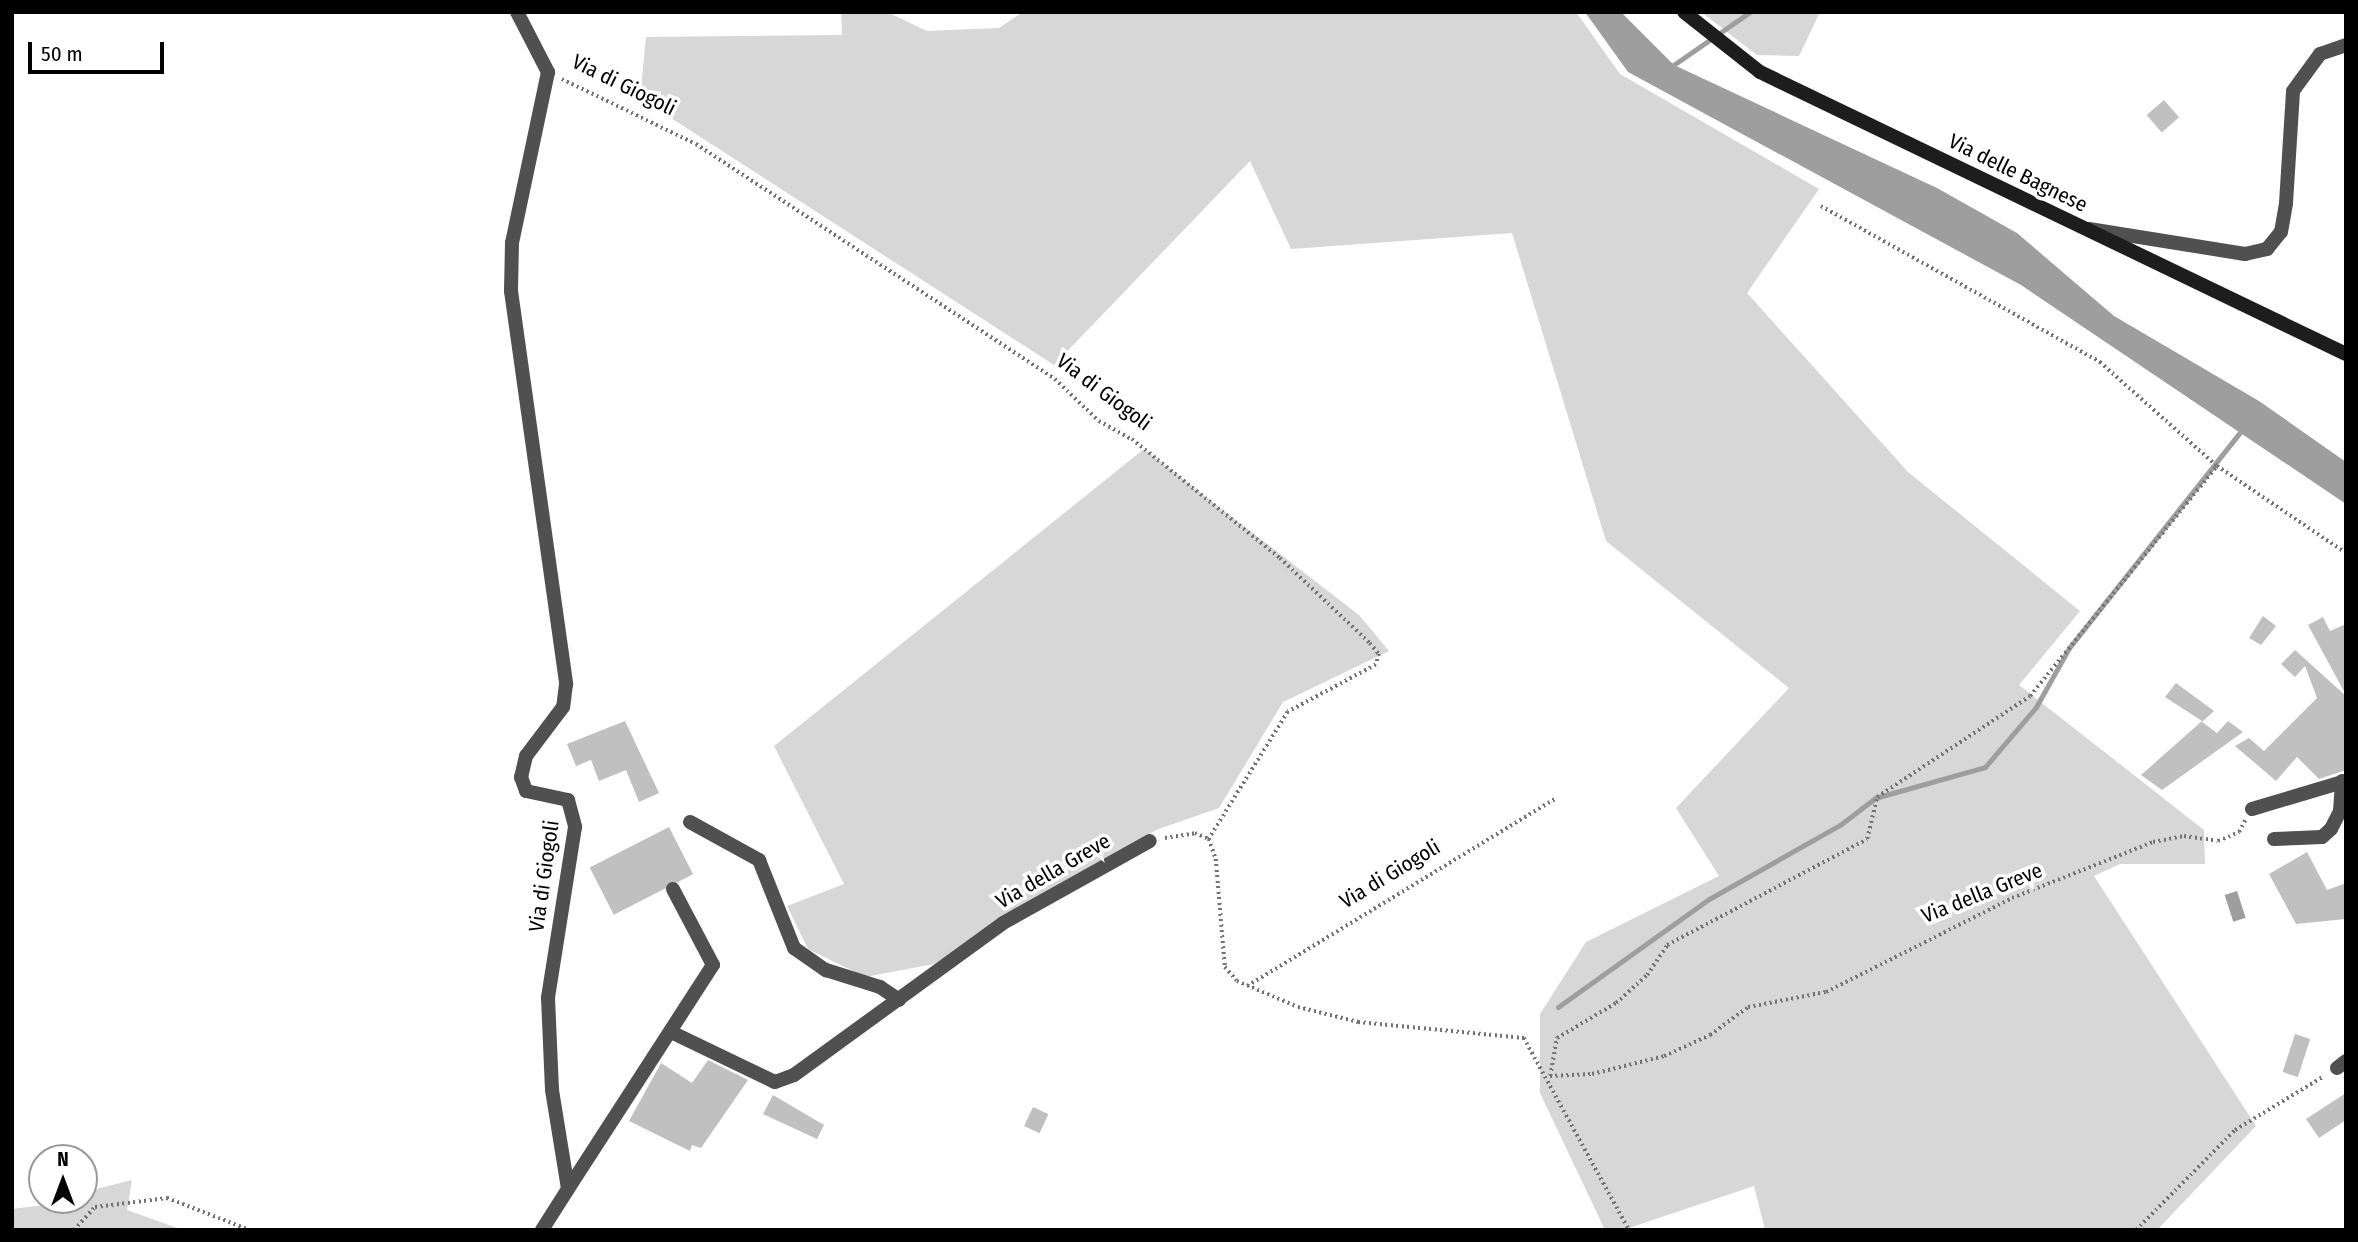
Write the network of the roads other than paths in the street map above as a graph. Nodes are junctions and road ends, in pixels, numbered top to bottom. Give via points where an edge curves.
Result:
1 (517, 12) edge
2 (1684, 12) edge
3 (2346, 45) edge
4 (2087, 229) junction
5 (2346, 354) edge
6 (2344, 781) edge
7 (2252, 809) road end
8 (690, 822) dead end
9 (2274, 839) dead end
10 (1150, 841) road end
11 (673, 889) dead end
12 (899, 1000) junction
13 (671, 1032) junction
14 (568, 1189) junction
15 (542, 1230) edge

1 - 14 street, Via di Giogoli via 548,72 512,243 511,291 566,684 563,707 526,756 521,776 526,791 568,800 574,818 548,998 552,1090
2 - 4 main road, Via delle Bagnese via 1760,72
3 - 4 street via 2320,54 2293,91 2286,203 2281,232 2267,249 2245,254
4 - 5 main road, Via delle Bagnese
6 - 7 street
6 - 9 street via 2331,829 2322,837
8 - 12 street via 759,860 794,948 826,971 880,986
10 - 12 street, Via della Greve via 1003,923
11 - 13 street via 710,950 713,965
12 - 13 street, Via della Greve via 775,1082
13 - 14 street
14 - 15 street

